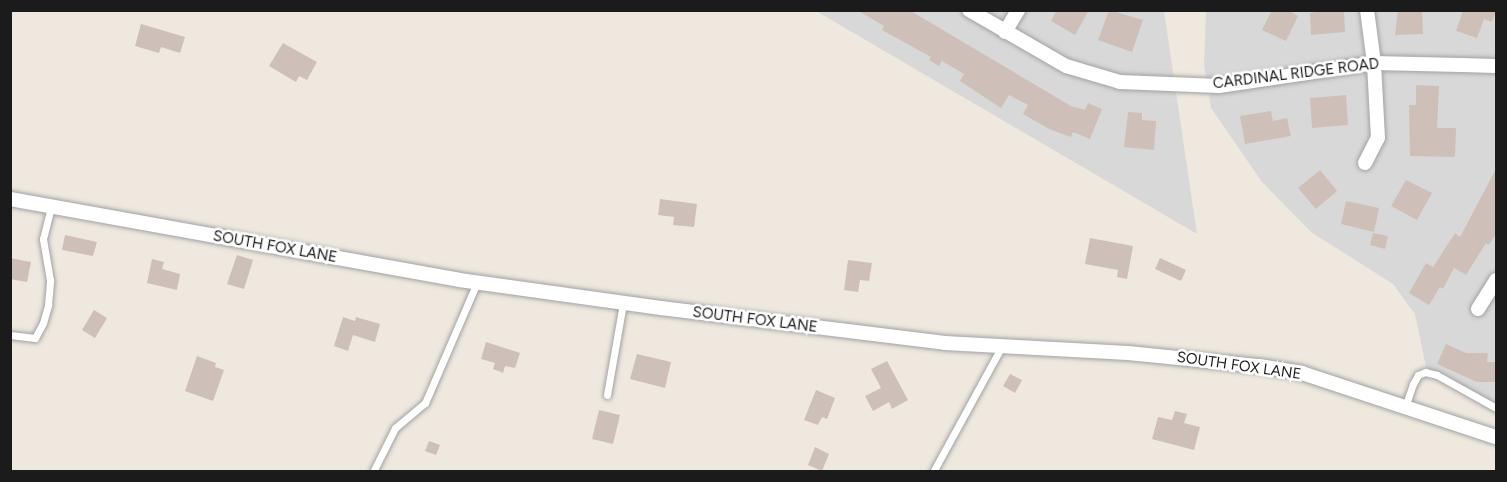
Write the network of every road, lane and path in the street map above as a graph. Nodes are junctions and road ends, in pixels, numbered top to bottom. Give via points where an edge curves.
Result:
1 (969, 10) edge
2 (1018, 10) edge
3 (1366, 10) edge
4 (1005, 32) junction
5 (1374, 63) junction
6 (1497, 66) edge
7 (1365, 163) dead end
8 (10, 199) edge
9 (51, 206) junction
10 (1497, 280) edge
11 (477, 282) junction
12 (623, 303) junction
13 (1478, 309) dead end
14 (10, 336) edge
15 (1001, 348) junction
16 (607, 396) dead end
17 (1406, 407) junction
18 (1497, 408) edge
19 (1497, 437) edge
20 (374, 471) edge
21 (933, 471) edge

1 - 4 street, CARDINAL RIDGE ROAD
2 - 4 street
3 - 5 street
4 - 5 street, CARDINAL RIDGE ROAD via 1066,66 1120,81 1218,86
5 - 6 street, CARDINAL RIDGE ROAD
5 - 7 street via 1378,138
8 - 9 street, SOUTH FOX LANE
9 - 11 street, SOUTH FOX LANE
9 - 14 lane via 42,239 50,280 43,323 35,338
10 - 13 street
11 - 12 street, SOUTH FOX LANE
11 - 20 lane via 425,403 395,428
12 - 15 street, SOUTH FOX LANE
12 - 16 lane
15 - 17 street, SOUTH FOX LANE via 1128,353 1259,366 1302,373
15 - 21 lane
17 - 18 lane via 1413,384 1425,372
17 - 19 street, SOUTH FOX LANE

